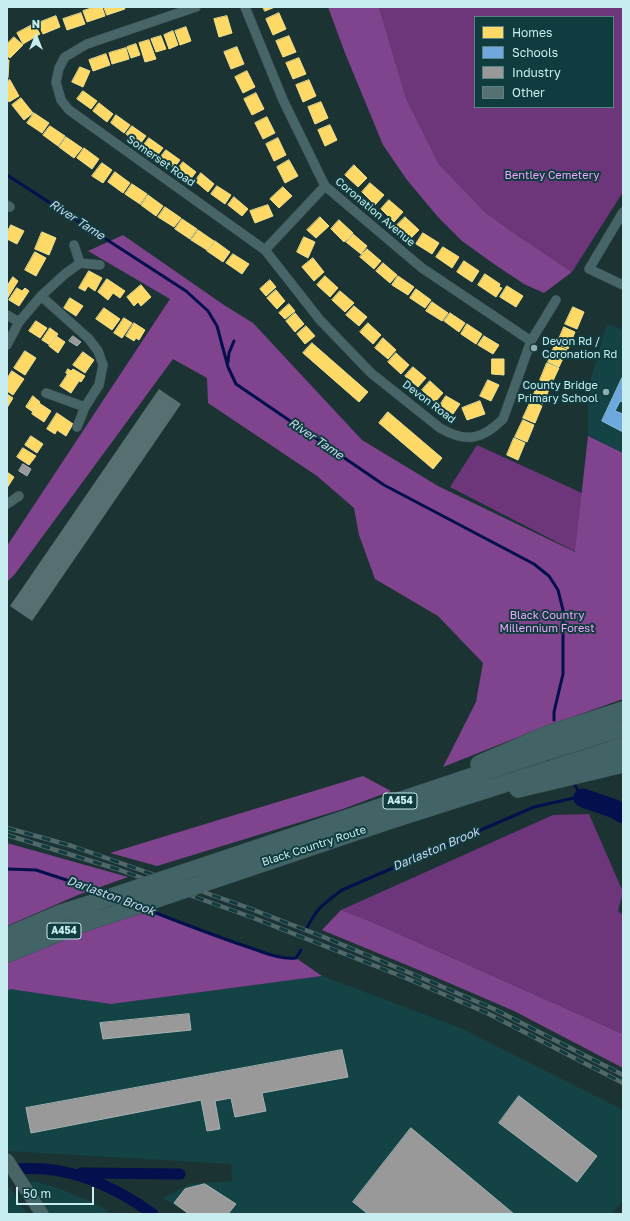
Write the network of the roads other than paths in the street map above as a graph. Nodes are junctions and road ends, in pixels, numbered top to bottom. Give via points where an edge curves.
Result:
1 (196, 7) edge
2 (246, 7) edge
3 (325, 186) junction
4 (623, 212) edge
5 (74, 245) dead end
6 (265, 250) junction
7 (80, 264) junction
8 (100, 265) dead end
9 (623, 285) edge
10 (41, 296) junction
11 (556, 300) dead end
12 (7, 316) edge
13 (19, 322) junction
14 (531, 341) junction
15 (7, 345) edge
16 (46, 393) dead end
17 (85, 407) junction
18 (77, 427) dead end
19 (19, 496) dead end
20 (7, 504) edge
21 (623, 710) edge
22 (623, 728) edge
23 (623, 746) edge
24 (623, 764) edge
25 (380, 807) junction
26 (428, 808) junction
27 (7, 936) edge
28 (7, 954) edge
29 (7, 1160) edge
30 (42, 1214) edge

1 - 6 street, Somerset Road via 87,44 65,58 59,68 56,82 61,100 69,110
2 - 3 street, Coronation Avenue via 283,100
3 - 6 street
3 - 14 street, Coronation Avenue via 422,268
4 - 9 street via 589,269
5 - 7 street
6 - 14 street, Devon Road via 320,320 371,372 451,434 468,437 483,435 503,419
7 - 8 street
7 - 10 street via 64,274
10 - 13 street
10 - 17 street via 89,339 98,351 103,365 99,385
11 - 14 street, Devon Road
12 - 13 street
13 - 15 street
16 - 17 street
17 - 18 street
19 - 20 street
21 - 25 highway via 548,734
22 - 25 highway, Black Country Route / A454
23 - 26 highway, Black Country Route / A454
24 - 26 highway
25 - 27 highway, Black Country Route / A454, bridge via 61,913
26 - 28 highway, Black Country Route / A454, bridge via 78,925
29 - 30 street

